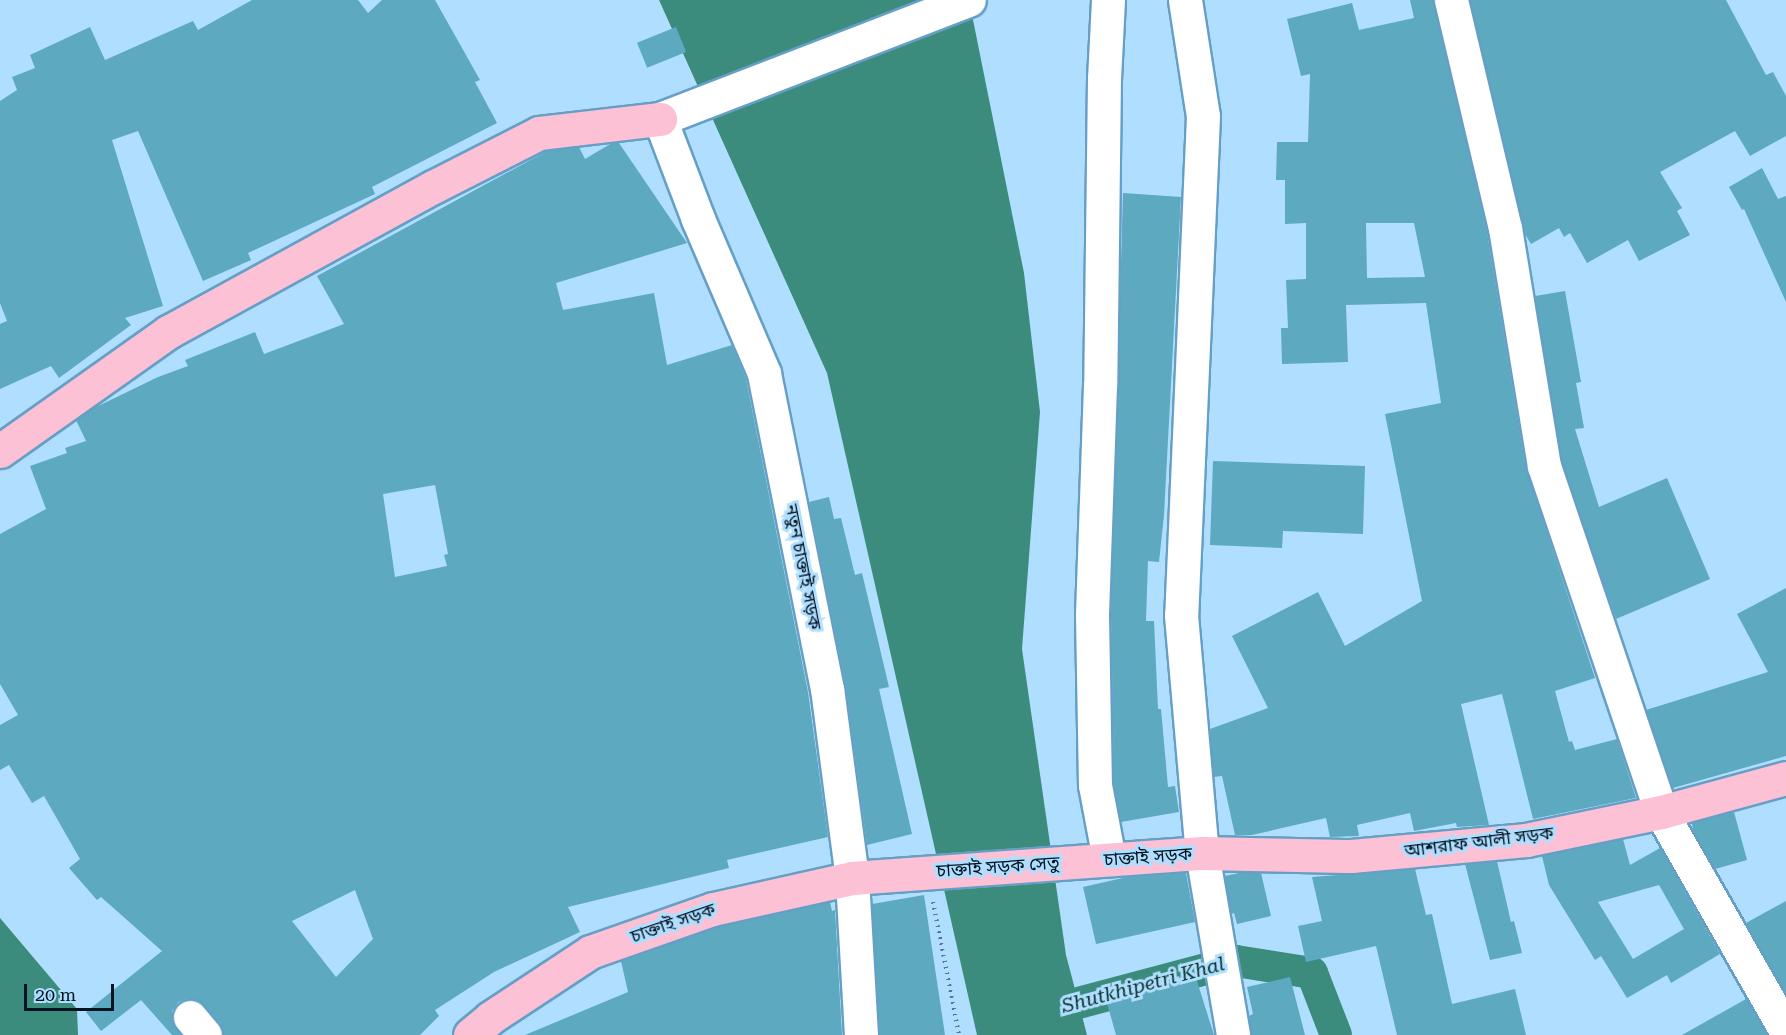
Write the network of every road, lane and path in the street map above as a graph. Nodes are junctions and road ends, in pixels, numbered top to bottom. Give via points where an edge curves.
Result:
1 (969, 0) edge
2 (1108, 0) edge
3 (1185, 0) edge
4 (1451, 0) edge
5 (660, 119) junction
6 (0, 451) edge
7 (1786, 778) edge
8 (1661, 812) junction
9 (1202, 853) junction
10 (1102, 860) junction
11 (914, 873) junction
12 (852, 878) junction
13 (1786, 1031) edge
14 (470, 1035) edge
15 (861, 1035) edge
16 (959, 1035) edge
17 (1233, 1035) edge

1 - 5 street
2 - 10 street via 1092,615 1095,785
3 - 9 street via 1203,117 1181,615
4 - 8 street via 1505,228 1544,466
5 - 6 main road via 539,133 168,332
5 - 12 street, নতুন চাক্তাই সড়ক via 764,373 827,689
7 - 8 main road, আশরাফ আলী সড়ক
8 - 9 main road, আশরাফ আলী সড়ক via 1526,840 1374,854
8 - 13 street
9 - 10 main road, চাক্তাই সড়ক
9 - 17 street
10 - 11 main road, চাক্তাই সড়ক সেতু
11 - 12 main road, চাক্তাই সড়ক
11 - 16 path
12 - 14 main road, চাক্তাই সড়ক via 712,909 590,952
12 - 15 street, নতুন চাক্তাই সড়ক

